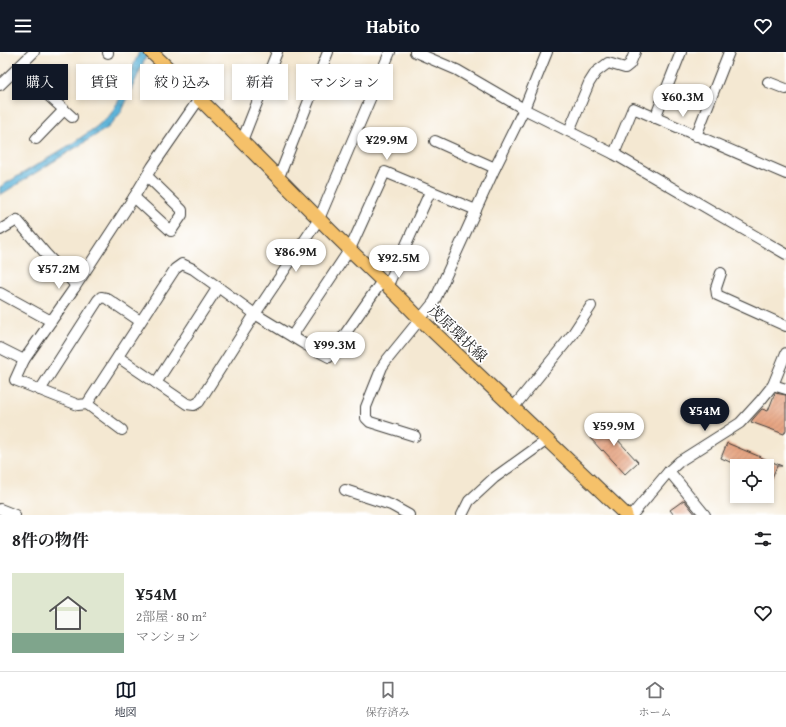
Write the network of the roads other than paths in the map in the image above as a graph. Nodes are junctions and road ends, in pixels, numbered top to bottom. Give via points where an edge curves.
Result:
1 (277, 52) edge
2 (328, 52) edge
3 (390, 52) edge
4 (547, 52) edge
5 (635, 52) edge
6 (681, 52) edge
7 (729, 52) edge
8 (422, 53) edge
9 (29, 54) edge
10 (157, 54) edge
11 (21, 64) edge
12 (166, 64) edge
13 (12, 74) edge
14 (768, 82) dead end
15 (0, 85) edge
16 (786, 89) edge
17 (54, 100) edge
18 (198, 100) edge
19 (200, 100) edge
20 (524, 109) junction
21 (655, 118) junction
22 (569, 131) junction
23 (696, 136) junction
24 (36, 139) dead end
25 (242, 141) junction
26 (435, 141) dead end
27 (614, 154) junction
28 (495, 168) junction
29 (786, 174) edge
30 (146, 176) junction
31 (279, 177) junction
32 (430, 192) junction
33 (134, 197) junction
34 (476, 210) junction
35 (319, 219) junction
36 (0, 230) edge
37 (350, 249) junction
38 (786, 254) edge
39 (720, 273) dead end
40 (385, 283) junction
41 (75, 287) junction
42 (218, 287) junction
43 (0, 293) edge
44 (591, 306) dead end
45 (255, 314) junction
46 (420, 319) junction
47 (51, 321) junction
48 (140, 321) junction
49 (786, 326) edge
50 (292, 336) junction
51 (0, 348) edge
52 (786, 353) edge
53 (118, 357) junction
54 (24, 360) junction
55 (156, 383) junction
56 (772, 385) junction
57 (786, 389) edge
58 (40, 390) junction
59 (87, 404) junction
60 (513, 408) junction
61 (122, 430) dead end
62 (415, 436) dead end
63 (547, 440) junction
64 (669, 471) junction
65 (346, 490) dead end
66 (0, 509) edge
67 (15, 515) edge
68 (409, 515) edge
69 (462, 515) edge
70 (626, 515) edge
71 (632, 515) edge
72 (705, 515) edge

1 - 25 street
2 - 31 street
3 - 35 street
4 - 20 street
5 - 22 street via 630,64 625,68 608,63 596,72
6 - 21 street
7 - 23 street
8 - 20 street
9 - 11 street
10 - 12 main road, 茂原環状線
13 - 15 street
14 - 16 street
17 - 24 street via 68,113
18 - 30 street
19 - 25 main road, 茂原環状線
20 - 22 street
20 - 28 street
21 - 23 street
21 - 27 street via 633,108
22 - 27 street
23 - 29 street
25 - 31 main road, 茂原環状線
26 - 28 street
27 - 38 street
28 - 34 street
30 - 33 street
30 - 33 street via 182,210 182,215 171,231
31 - 35 main road, 茂原環状線
32 - 34 street
32 - 37 street via 385,172
32 - 40 street
33 - 41 street
34 - 46 street via 434,302
35 - 37 main road, 茂原環状線
35 - 45 street
36 - 41 street via 17,220
37 - 40 main road, 茂原環状線
37 - 50 street
39 - 49 street via 717,295
40 - 46 main road, 茂原環状線
40 - 50 street via 330,357
41 - 47 street
42 - 45 street
42 - 48 street via 182,264 175,269
42 - 55 street
43 - 47 street
44 - 60 street via 572,335
45 - 50 street
45 - 55 street via 200,402 194,405 187,404
46 - 60 main road, 茂原環状線
46 - 62 street via 382,367 365,414 370,422
47 - 54 street
48 - 53 street
48 - 58 street via 101,297
51 - 54 street
52 - 56 street
53 - 55 street
53 - 59 street
54 - 58 street via 15,380
56 - 57 street
56 - 64 street via 740,423 680,461
58 - 59 street via 78,405
59 - 61 street
60 - 63 main road, 茂原環状線
63 - 69 street via 494,478 469,500
63 - 70 main road, 茂原環状線
64 - 71 street
64 - 72 street
65 - 68 street via 391,505
66 - 67 street

